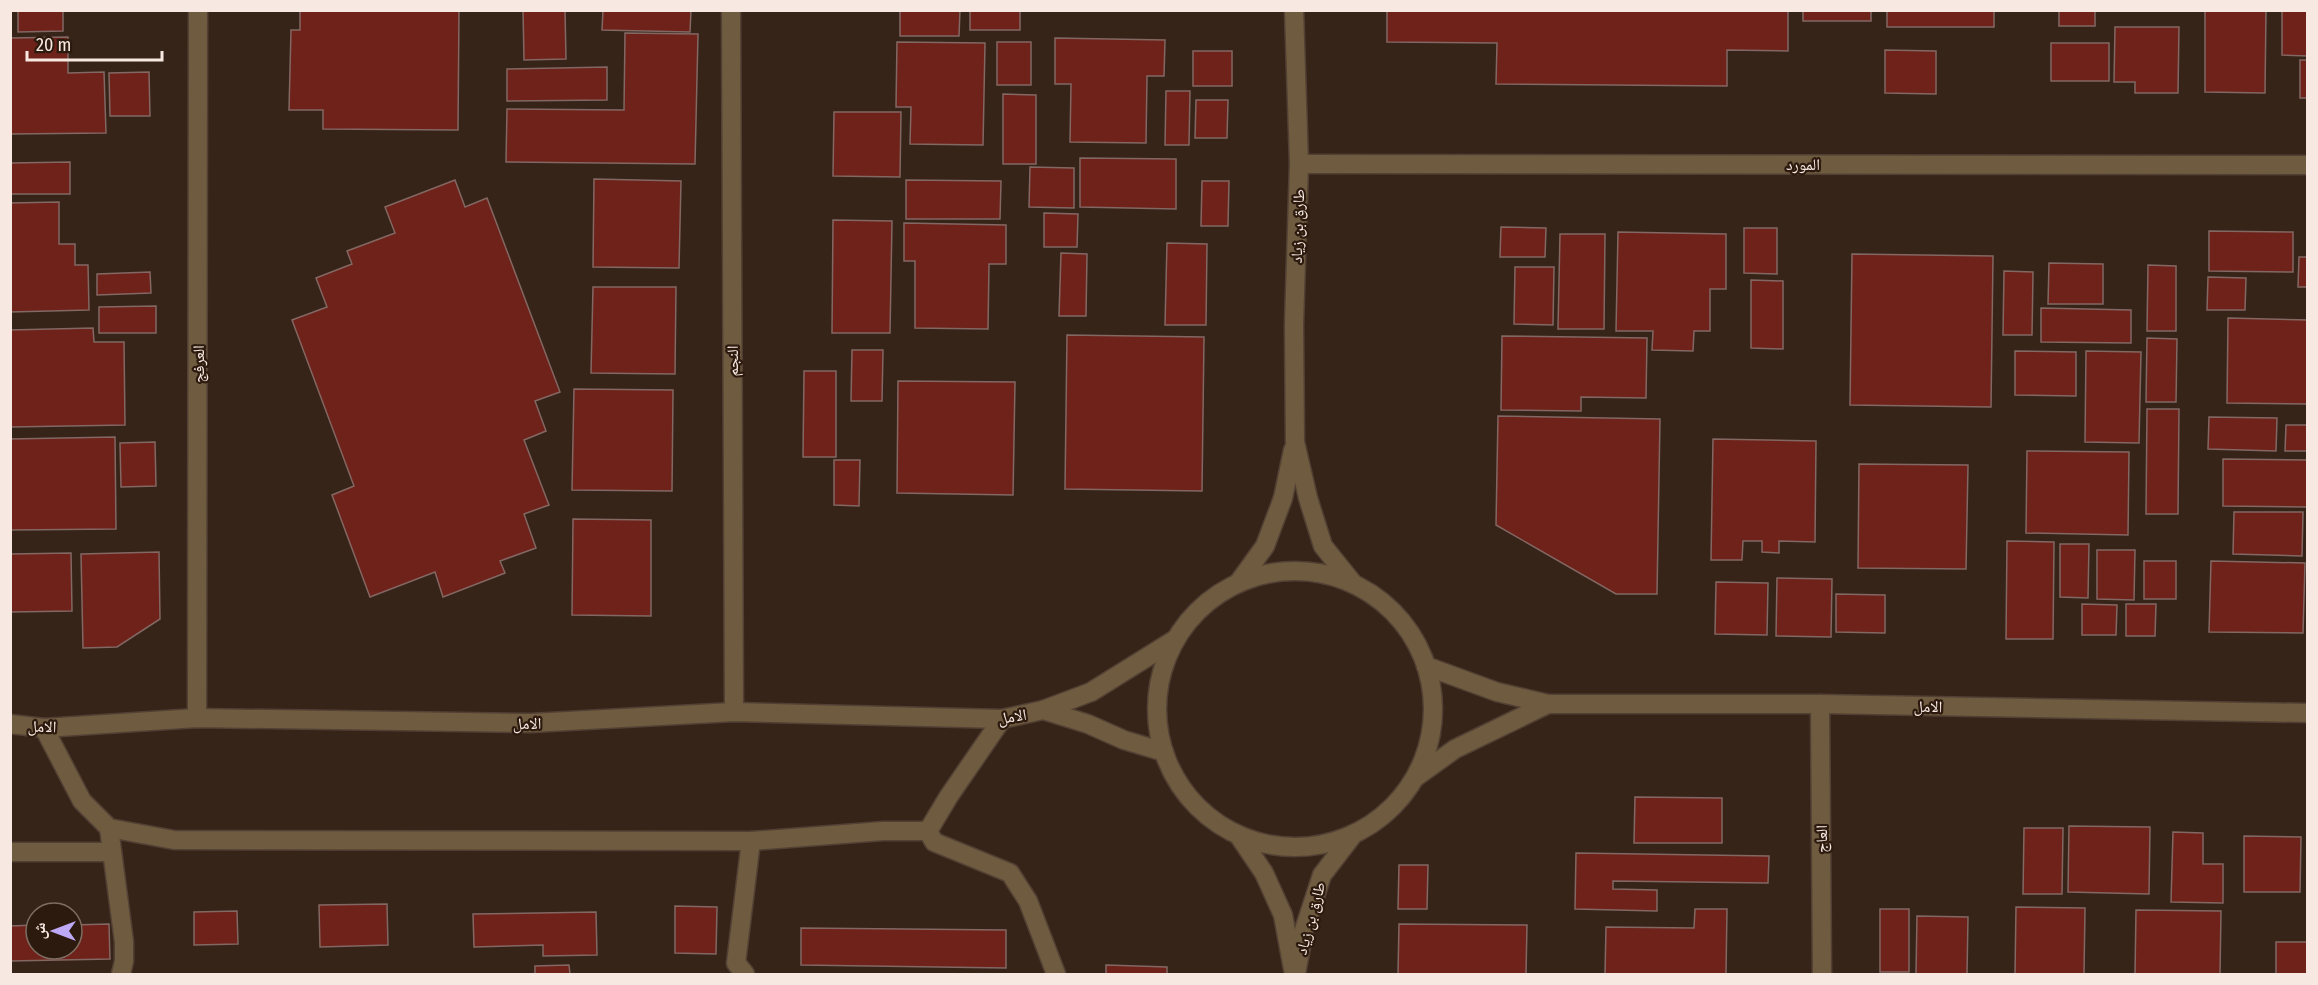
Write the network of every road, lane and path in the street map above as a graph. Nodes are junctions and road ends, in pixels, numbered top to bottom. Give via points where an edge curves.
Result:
1 (198, 10) edge
2 (731, 10) edge
3 (1294, 10) edge
4 (1299, 164) junction
5 (2307, 165) edge
6 (1295, 442) junction
7 (1239, 582) junction
8 (1352, 582) junction
9 (1176, 639) junction
10 (1426, 666) junction
11 (1548, 704) junction
12 (1820, 704) junction
13 (1043, 711) junction
14 (734, 712) junction
15 (2307, 713) edge
16 (197, 718) junction
17 (1002, 719) junction
18 (10, 724) edge
19 (44, 728) junction
20 (1164, 752) junction
21 (1415, 778) junction
22 (109, 828) junction
23 (928, 831) junction
24 (1239, 836) junction
25 (1352, 836) junction
26 (751, 841) junction
27 (10, 852) edge
28 (112, 852) junction
29 (121, 975) edge
30 (745, 975) edge
31 (1056, 975) edge
32 (1295, 975) edge
33 (1822, 975) edge

1 - 16 street, العرفج
2 - 14 street, النجم
3 - 4 street, طارق بن زياد
4 - 5 street, المورد
4 - 6 street, طارق بن زياد
6 - 7 street, طارق بن زياد via 1283,498 1265,546
6 - 8 street, طارق بن زياد via 1323,546
7 - 8 street via 1295,570 1324,573
7 - 9 street via 1203,606
8 - 10 street via 1390,607 1405,625
9 - 13 street, الامل via 1091,692
9 - 20 street via 1159,683 1157,706
10 - 11 street, الامل via 1497,692
10 - 21 street via 1432,723 1425,757
11 - 12 street, الامل
11 - 21 street, الامل via 1455,749
12 - 15 street, الامل
12 - 33 street, العاج
13 - 17 street, الامل
13 - 20 street, الامل
14 - 16 street, الامل via 531,723
14 - 17 street, الامل
16 - 19 street, الامل
17 - 23 street
18 - 19 street, الامل
19 - 22 street via 82,801
20 - 24 street via 1185,793 1201,810
21 - 25 street via 1398,802
22 - 26 street via 174,840
22 - 28 street
23 - 26 street
23 - 31 street via 934,842 1010,873 1028,901
24 - 25 street via 1295,848 1324,845
24 - 32 street, طارق بن زياد via 1264,873 1283,915
25 - 32 street, طارق بن زياد via 1322,875 1304,930
26 - 30 street via 736,963
27 - 28 street
28 - 29 street via 124,942

